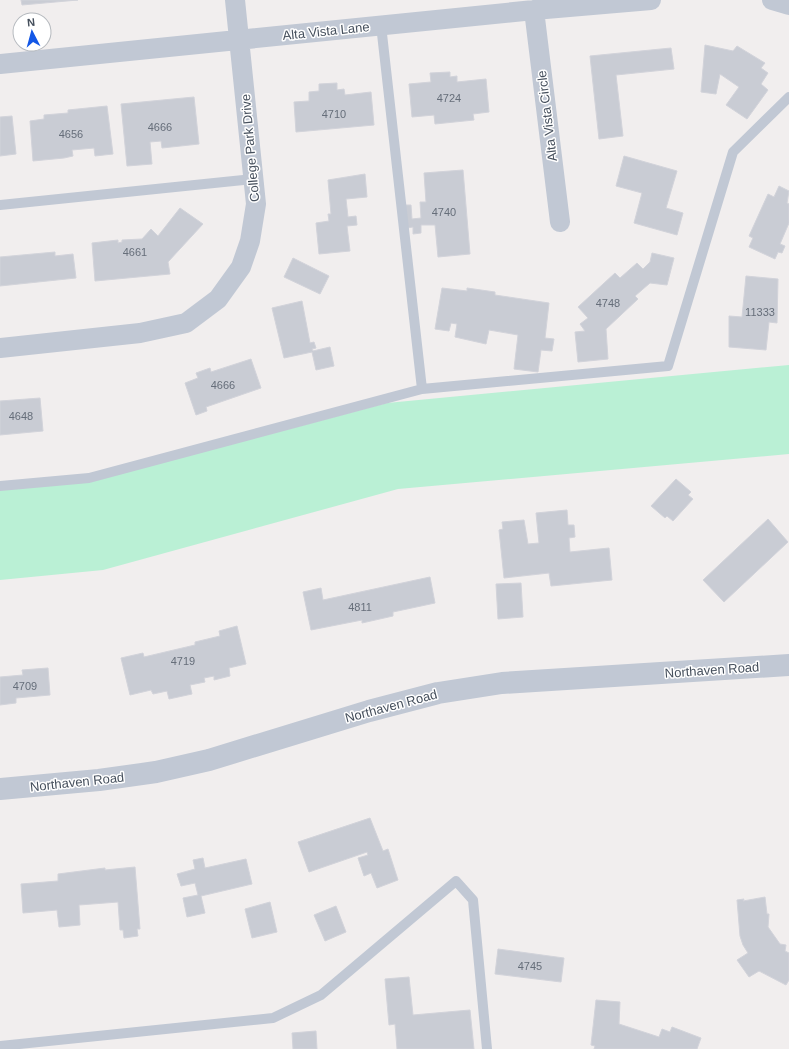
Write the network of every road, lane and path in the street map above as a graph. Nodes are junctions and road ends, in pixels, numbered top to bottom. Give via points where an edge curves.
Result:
1 (235, 0) edge
2 (651, 0) edge
3 (772, 0) edge
4 (789, 5) edge
5 (534, 10) junction
6 (381, 25) junction
7 (240, 40) junction
8 (0, 64) edge
9 (789, 97) edge
10 (253, 179) junction
11 (0, 205) edge
12 (560, 222) dead end
13 (0, 348) edge
14 (422, 389) junction
15 (0, 486) edge
16 (789, 665) edge
17 (0, 789) edge
18 (0, 1046) edge
19 (487, 1049) edge

1 - 7 street, College Park Drive
2 - 5 street, Alta Vista Lane
3 - 4 street
5 - 6 street, Alta Vista Lane
5 - 12 street, Alta Vista Circle
6 - 7 street, Alta Vista Lane
6 - 14 lane
7 - 8 street, Alta Vista Lane
7 - 10 street, College Park Drive
9 - 14 lane via 733,152 668,366
10 - 11 lane
10 - 13 street, College Park Drive via 255,212 250,241 241,267 218,299 186,323 140,333
14 - 15 lane via 89,478
16 - 17 street, Northaven Road via 502,683 438,692 209,760 156,772
18 - 19 lane via 273,1018 321,995 456,881 472,900

